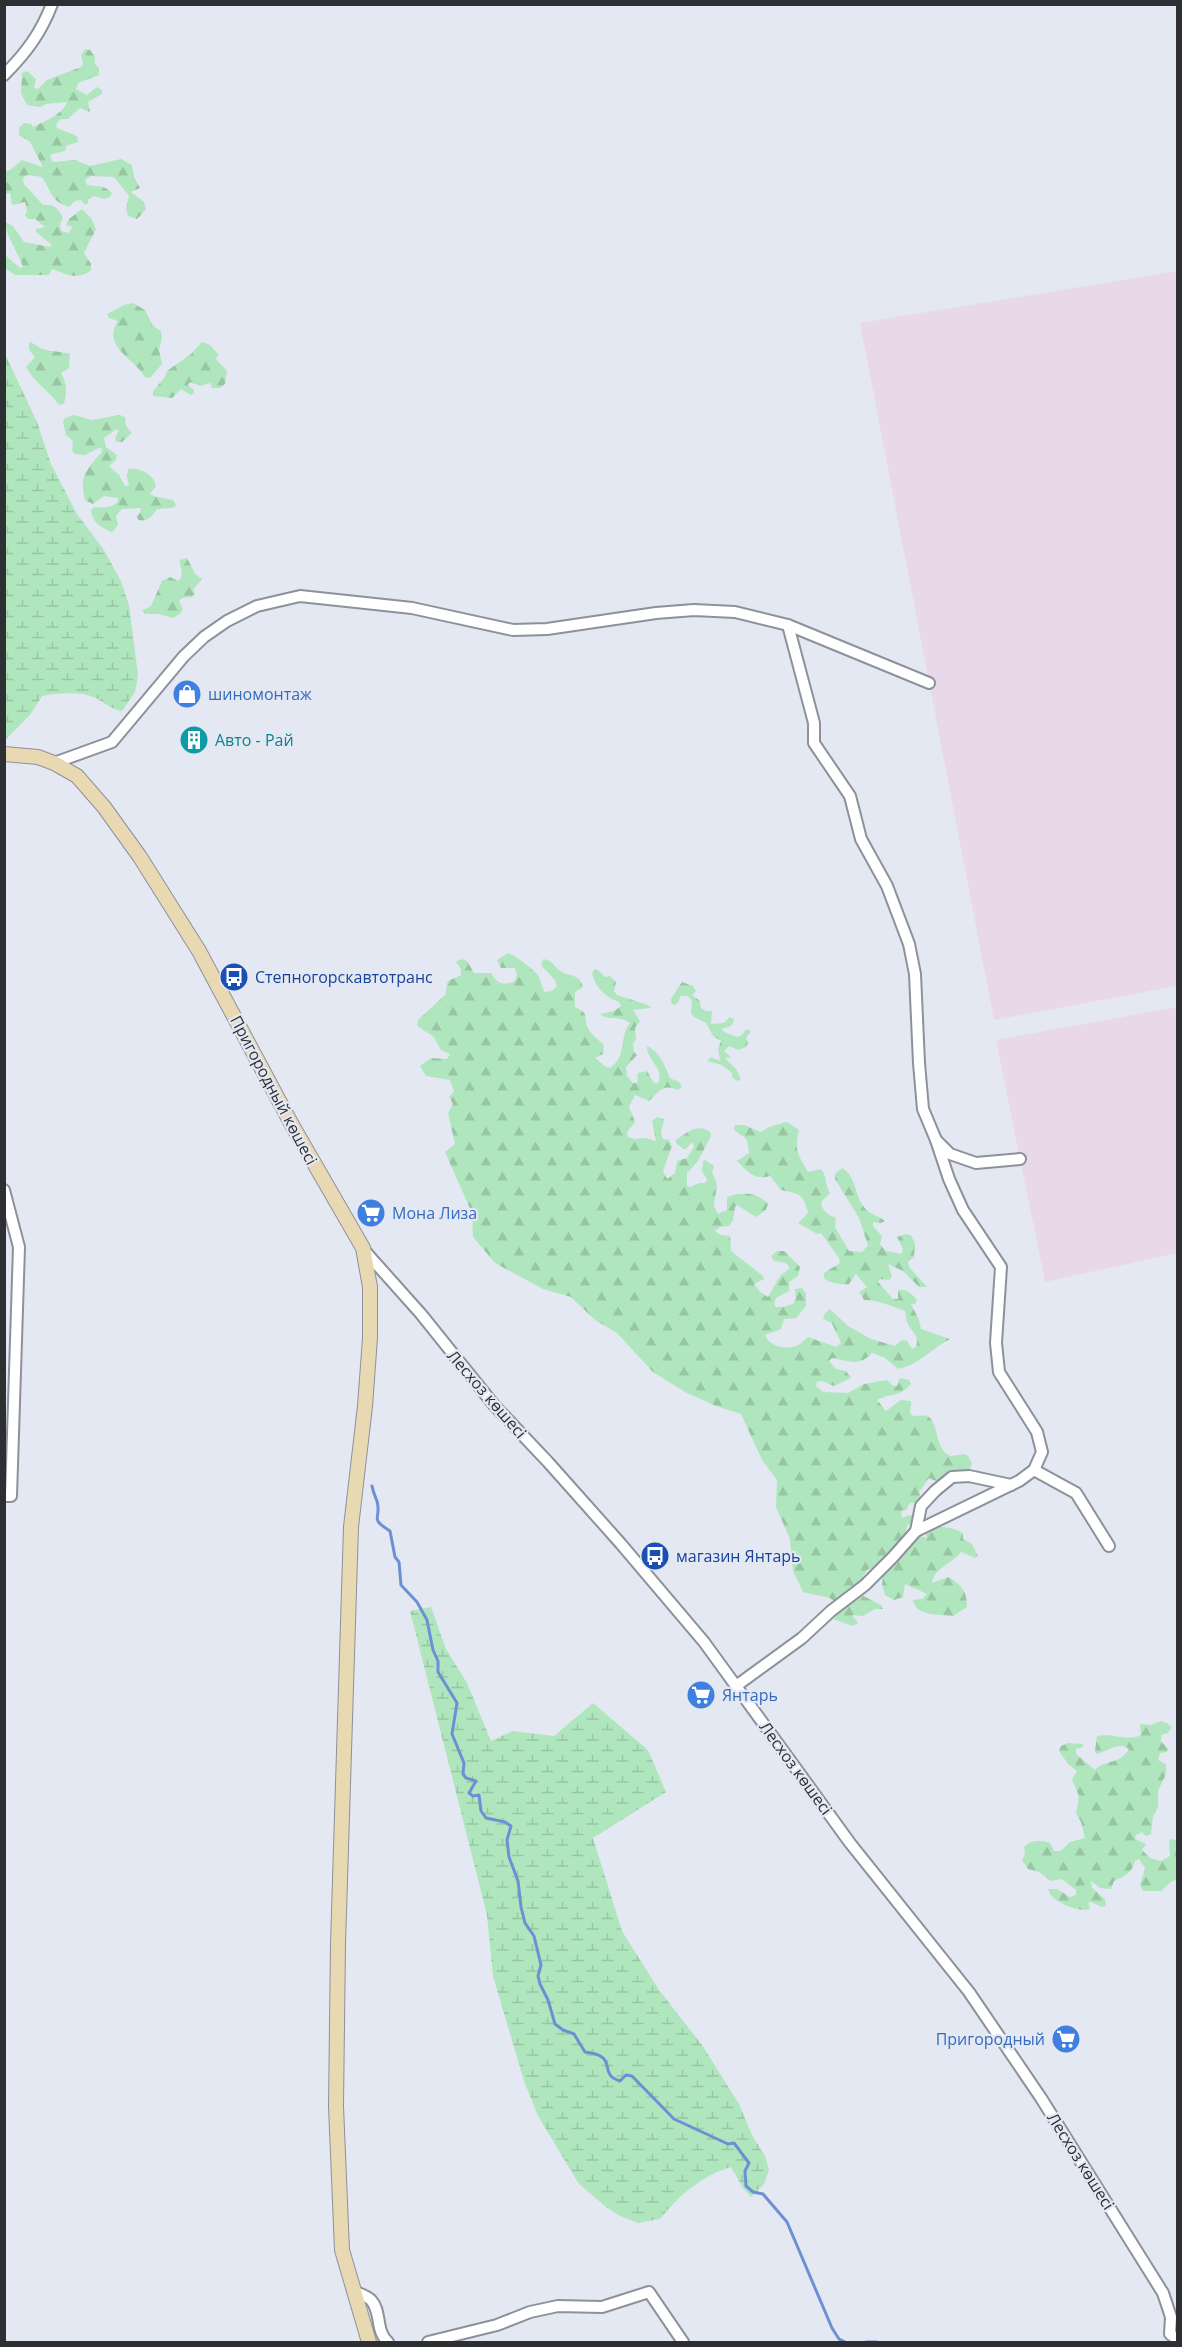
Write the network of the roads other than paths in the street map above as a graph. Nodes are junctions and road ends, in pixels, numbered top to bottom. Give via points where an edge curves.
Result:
1 (52, 4) edge
2 (4, 75) edge
3 (788, 625) junction
4 (929, 682) dead end
5 (4, 754) edge
6 (54, 763) junction
7 (936, 1140) junction
8 (1020, 1159) dead end
9 (4, 1190) edge
10 (363, 1248) junction
11 (1034, 1470) junction
12 (1011, 1485) junction
13 (4, 1496) edge
14 (916, 1531) junction
15 (1109, 1546) dead end
16 (736, 1686) junction
17 (353, 2291) junction
18 (1171, 2339) edge
19 (369, 2343) edge
20 (388, 2343) edge
21 (428, 2343) edge
22 (684, 2343) edge

1 - 2 street via 25,54
3 - 4 street
3 - 6 street via 735,612 694,610 513,630 412,609 300,596 283,598 257,606 204,637 112,742
3 - 7 street via 814,723 814,743 850,796 861,839 887,886 909,944 915,974 923,1109
5 - 6 street, Пригородный көшесі via 38,757
6 - 10 street, Пригородный көшесі via 77,776 88,788 172,906
7 - 8 street via 950,1154 976,1163
7 - 11 street via 963,1210 1001,1267 996,1342 999,1372 1037,1432 1042,1452
9 - 13 street via 19,1247 11,1496
10 - 16 street, Лесхоз көшесі via 494,1405 621,1544
10 - 17 street, Пригородный көшесі via 370,1287 370,1338 351,1527 336,2106 342,2250
11 - 12 street
11 - 15 street via 1076,1493
12 - 14 street
12 - 14 street via 969,1476 952,1477 921,1506
14 - 16 street via 865,1585
16 - 18 street, Лесхоз көшесі via 850,1843 995,2029 1163,2293 1171,2317
17 - 19 street, Пригородный көшесі
17 - 20 street via 371,2300 379,2330
21 - 22 street via 530,2312 558,2306 602,2307 648,2292

